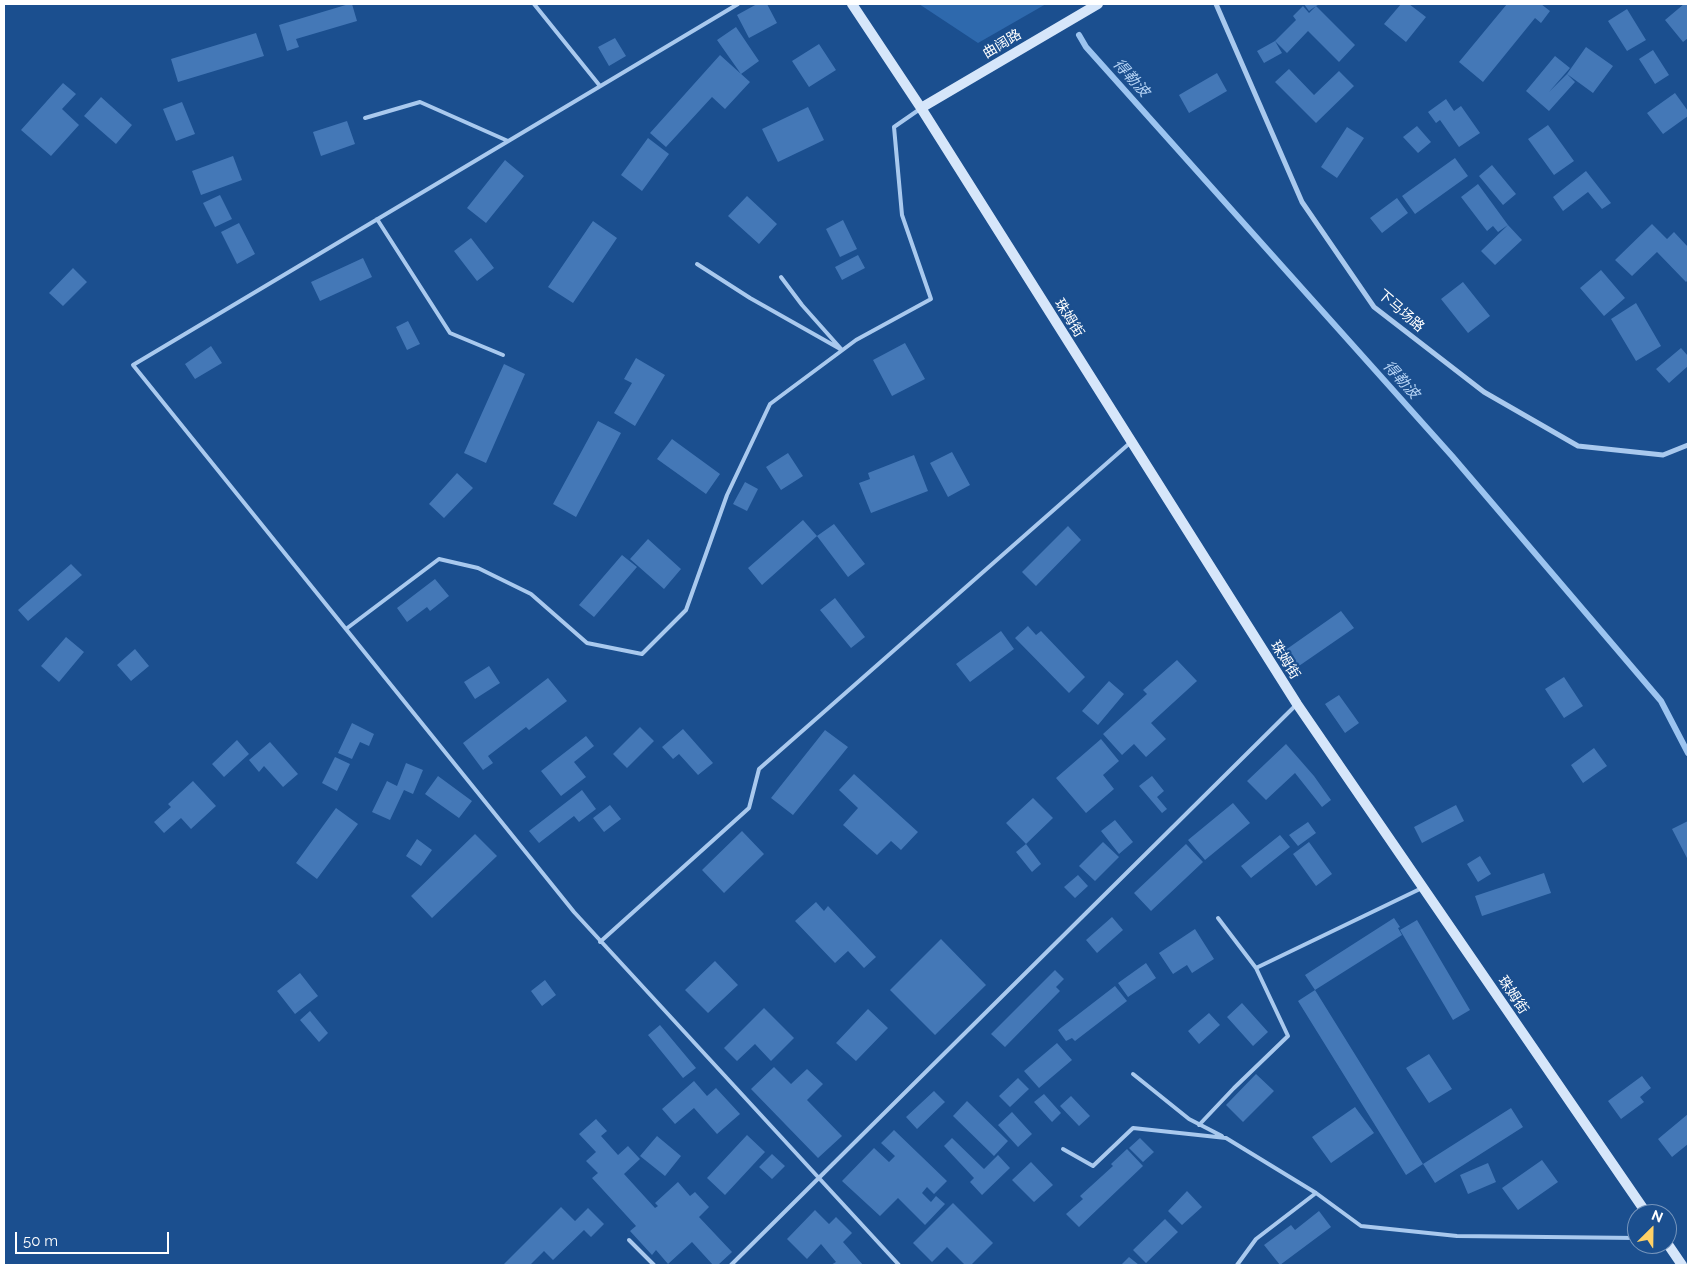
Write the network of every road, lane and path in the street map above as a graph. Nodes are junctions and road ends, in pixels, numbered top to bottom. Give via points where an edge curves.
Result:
1 (534, 4) edge
2 (738, 4) edge
3 (852, 4) edge
4 (1098, 4) edge
5 (1216, 4) edge
6 (600, 86) junction
7 (921, 108) junction
8 (365, 118) dead end
9 (508, 141) junction
10 (377, 219) junction
11 (697, 264) dead end
12 (781, 277) dead end
13 (842, 350) junction
14 (503, 356) dead end
15 (1131, 442) junction
16 (1688, 445) edge
17 (346, 629) junction
18 (1297, 704) junction
19 (1423, 888) junction
20 (1218, 918) dead end
21 (600, 942) junction
22 (1256, 968) junction
23 (1133, 1074) dead end
24 (1200, 1125) junction
25 (1226, 1138) junction
26 (1063, 1149) dead end
27 (819, 1180) junction
28 (1316, 1193) junction
29 (1640, 1204) edge
30 (1627, 1238) edge
31 (629, 1240) dead end
32 (1674, 1254) edge
33 (654, 1265) edge
34 (732, 1265) edge
35 (899, 1265) edge
36 (1237, 1265) edge
37 (1682, 1265) edge

1 - 6 lane
2 - 6 lane
3 - 7 main road, 珠姆街
4 - 7 main road, 曲阔路
5 - 16 street, 下马场路 via 1302,202 1374,307 1484,392 1578,446 1663,455
6 - 9 lane
7 - 13 lane via 894,127 902,215 931,299
7 - 15 main road, 珠姆街
8 - 9 lane via 420,102
9 - 10 lane
10 - 14 lane via 450,333
10 - 17 lane via 133,365
11 - 13 lane
12 - 13 lane
13 - 17 lane via 770,404 727,495 686,610 642,654 587,643 531,594 478,568 439,559
15 - 18 main road, 珠姆街
15 - 21 lane via 759,769 749,808
17 - 21 lane
18 - 19 main road, 珠姆街
18 - 27 lane
19 - 22 lane
19 - 29 main road, 珠姆街
20 - 22 lane
21 - 27 lane
22 - 24 lane via 1288,1036
23 - 24 lane
24 - 25 lane
25 - 26 lane via 1134,1128 1093,1166
25 - 28 lane
27 - 34 lane
27 - 35 lane
28 - 30 lane via 1361,1226 1457,1236
28 - 36 lane via 1256,1239
31 - 33 lane
32 - 37 main road

